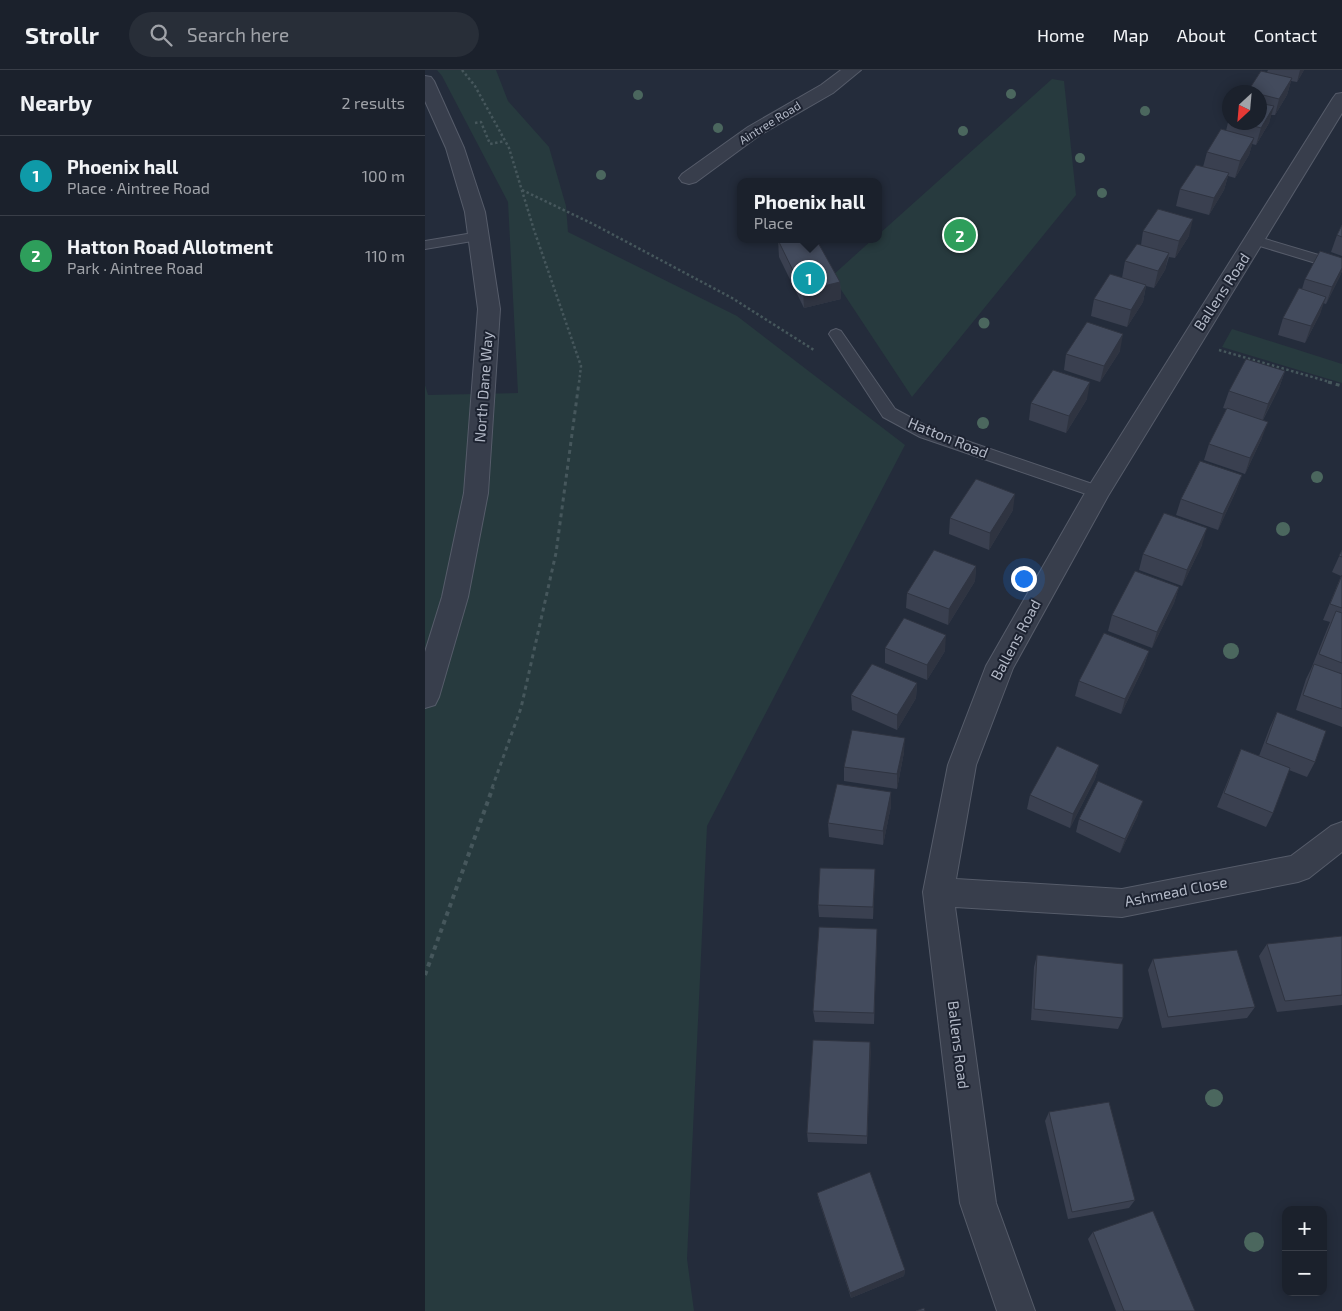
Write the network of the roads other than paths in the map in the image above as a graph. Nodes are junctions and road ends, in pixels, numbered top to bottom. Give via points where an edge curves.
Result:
1 (852, 70) edge
2 (425, 81) edge
3 (1342, 98) edge
4 (689, 178) dead end
5 (479, 236) junction
6 (1255, 240) junction
7 (425, 245) edge
8 (1342, 266) edge
9 (837, 334) dead end
10 (1098, 492) junction
11 (425, 698) edge
12 (1342, 835) edge
13 (938, 892) junction
14 (1016, 1311) edge

1 - 4 street, Aintree Road via 827,89 753,131
2 - 5 street, North Dane Way via 455,148
3 - 6 street, Ballens Road
5 - 7 lane
5 - 11 street, North Dane Way via 489,309 476,493 455,597
6 - 8 lane
6 - 10 street, Ballens Road
9 - 10 lane, Hatton Road via 889,413 926,433
10 - 13 street, Ballens Road via 1000,666 962,765
12 - 13 street, Ashmead Close via 1298,868 1122,903
13 - 14 street, Ballens Road via 978,1203

